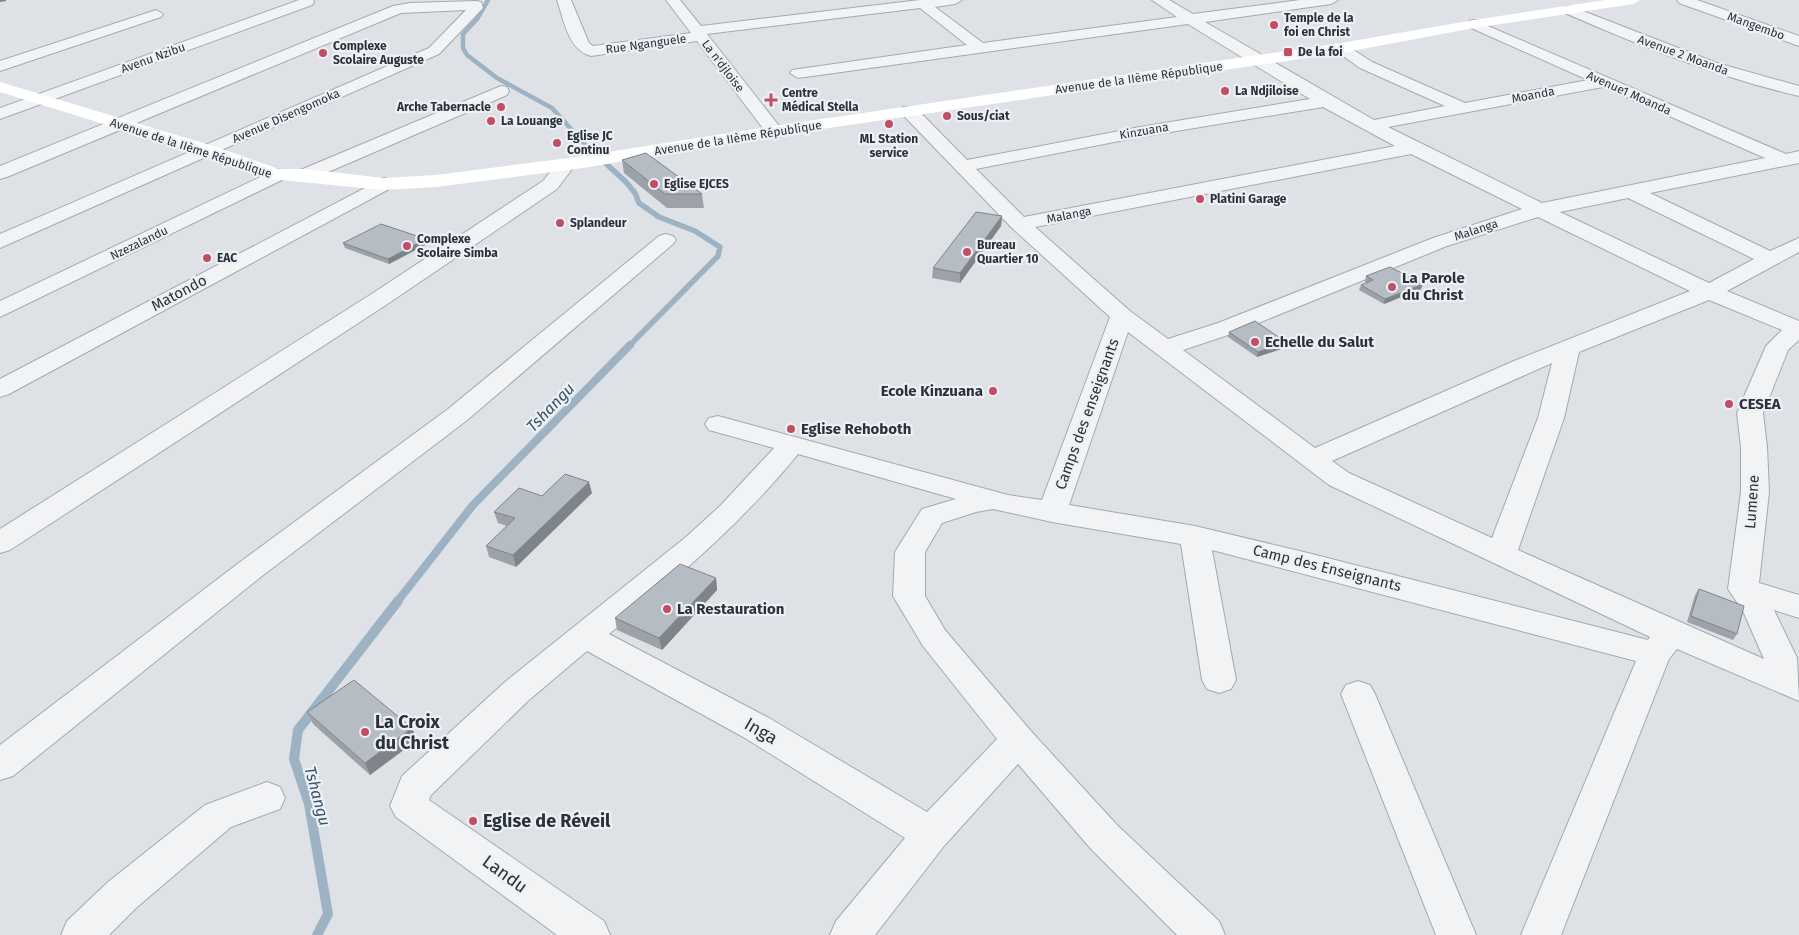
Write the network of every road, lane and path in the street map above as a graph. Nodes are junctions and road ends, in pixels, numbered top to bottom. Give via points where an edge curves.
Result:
1 (564, 0) edge
2 (673, 0) edge
3 (955, 0) edge
4 (1159, 0) edge
5 (1331, 0) edge
6 (1684, 0) edge
7 (1622, 1) edge
8 (307, 2) dead end
9 (882, 4) edge
10 (923, 4) junction
11 (761, 7) dead end
12 (1570, 10) junction
13 (156, 14) dead end
14 (1188, 19) junction
15 (776, 20) junction
16 (1474, 24) junction
17 (699, 34) junction
18 (1799, 41) edge
19 (980, 48) junction
20 (1341, 48) junction
21 (1261, 60) junction
22 (0, 66) edge
23 (798, 73) dead end
24 (1602, 82) junction
25 (0, 87) edge
26 (501, 91) dead end
27 (1799, 91) edge
28 (39, 99) junction
29 (1326, 101) junction
30 (1465, 109) junction
31 (910, 111) junction
32 (0, 114) edge
33 (119, 124) junction
34 (1373, 125) junction
35 (774, 131) junction
36 (1413, 148) junction
37 (206, 150) junction
38 (1791, 159) edge
39 (566, 165) junction
40 (963, 166) junction
41 (0, 173) edge
42 (305, 174) junction
43 (277, 175) junction
44 (384, 184) junction
45 (1630, 191) junction
46 (1538, 210) junction
47 (1020, 224) junction
48 (666, 240) dead end
49 (0, 242) edge
50 (1799, 244) edge
51 (1770, 259) junction
52 (1709, 292) junction
53 (0, 310) edge
54 (1122, 316) junction
55 (1799, 329) edge
56 (1166, 348) junction
57 (1568, 348) junction
58 (0, 389) edge
59 (718, 424) dead end
60 (792, 444) junction
61 (1313, 459) junction
62 (994, 500) junction
63 (1052, 513) junction
64 (1195, 536) junction
65 (0, 542) edge
66 (1502, 554) junction
67 (1743, 589) junction
68 (1799, 607) edge
69 (586, 636) junction
70 (1663, 644) junction
71 (1219, 680) dead end
72 (1790, 684) edge
73 (1358, 694) dead end
74 (1018, 740) junction
75 (0, 765) edge
76 (267, 798) dead end
77 (931, 834) junction
78 (81, 935) edge
79 (590, 935) edge
80 (850, 935) edge
81 (1205, 935) edge
82 (1456, 935) edge
83 (1541, 935) edge

1 - 17 street, Rue Nganguele via 582,46 591,51
2 - 17 street, La n'djloise
3 - 10 street, Rue Nganguele
4 - 14 street
5 - 14 street
6 - 18 street, Mangembo
7 - 12 street, Avenue de la IIème République
8 - 28 street, Avenu Nzibu
9 - 10 street, Rue Nganguele
9 - 15 street, Rue Nganguele
10 - 19 street
11 - 15 street
12 - 16 street, Avenue de la IIème République
12 - 27 street, Avenue 2 Moanda via 1718,70
13 - 22 street
14 - 19 street
14 - 21 street
15 - 17 street, Rue Nganguele
16 - 20 street, Avenue de la IIème République
16 - 24 street, Avenue1 Moanda
17 - 35 street, La n'djloise
19 - 23 street
20 - 21 street, Avenue de la IIème République
20 - 30 street via 1375,70
21 - 29 street
21 - 31 street, Avenue de la IIème République
24 - 30 street, Moanda
24 - 38 street, Avenue1 Moanda
25 - 28 street, Avenue de la IIème République
26 - 42 street
28 - 32 street, Avenu Nzibu
28 - 33 street, Avenue de la IIème République
29 - 34 street
29 - 40 street, Kinzuana
30 - 34 street, Moanda
31 - 35 street, Avenue de la IIème République
31 - 40 street
33 - 37 street, Avenue de la IIème République
33 - 37 street, Avenue Disengomoka via 398,9 476,5 434,51
33 - 41 street
34 - 36 street
35 - 39 street, Avenue de la IIème République
36 - 46 street
36 - 47 street, Malanga
37 - 43 street, Avenue de la IIème République
37 - 49 street, Avenue Disengomoka
38 - 45 street, Malanga
39 - 44 street, Avenue de la IIème République via 481,177
39 - 65 street via 550,185 518,207
40 - 47 street
42 - 43 street, Avenue de la IIème République
42 - 44 street, Avenue de la IIème République
43 - 53 street, Nzezalandu
44 - 58 street, Matondo
45 - 46 street, Malanga
45 - 51 street
46 - 52 street
46 - 56 street, Malanga via 1440,242 1226,328
47 - 54 street
48 - 75 street via 457,415 251,569
50 - 51 street
51 - 52 street
52 - 55 street
52 - 57 street
54 - 56 street
54 - 63 street, Camps des enseignants
55 - 67 street, Lumene via 1778,346 1750,413 1755,492
56 - 61 street
57 - 61 street
57 - 66 street via 1551,418
59 - 60 street
60 - 62 street
60 - 69 street via 768,475 725,517
61 - 66 street via 1339,479
62 - 63 street, Camp des Enseignants
62 - 74 street via 932,516 910,552 909,596 934,638
63 - 64 street, Camp des Enseignants
64 - 70 street, Camp des Enseignants
64 - 71 street
66 - 70 street
67 - 68 street
67 - 72 street via 1756,606
69 - 77 street, Inga via 757,728
69 - 79 street, Landu via 517,691 415,787 409,806
70 - 72 street
70 - 83 street
73 - 82 street
74 - 77 street
74 - 81 street via 1104,837
76 - 78 street via 218,816 122,895
77 - 80 street

